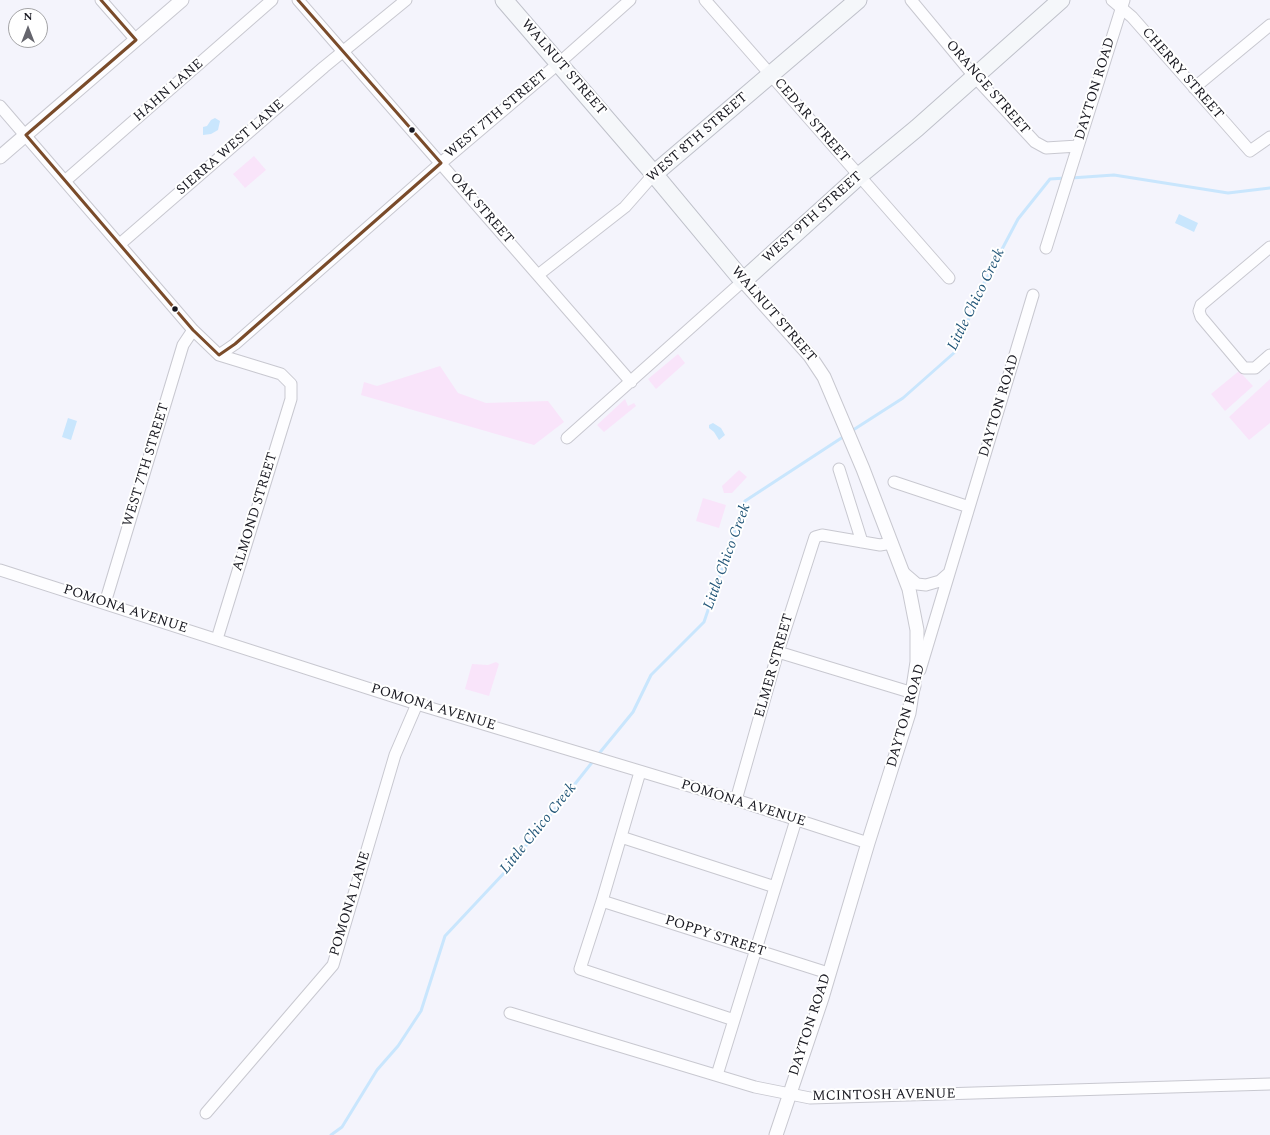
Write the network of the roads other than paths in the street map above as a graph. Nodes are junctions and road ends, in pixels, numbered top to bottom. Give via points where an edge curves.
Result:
1 (101, 0) edge
2 (182, 0) edge
3 (272, 0) edge
4 (298, 0) edge
5 (406, 0) edge
6 (504, 0) edge
7 (630, 0) edge
8 (705, 0) edge
9 (858, 0) edge
10 (911, 0) edge
11 (1062, 0) edge
12 (1112, 0) edge
13 (1122, 5) edge
14 (1270, 25) edge
15 (136, 40) junction
16 (344, 52) junction
17 (559, 63) junction
18 (772, 75) junction
19 (974, 76) junction
20 (1194, 88) junction
21 (0, 106) edge
22 (26, 135) junction
23 (1270, 137) edge
24 (1078, 146) junction
25 (0, 157) edge
26 (441, 163) junction
27 (654, 174) junction
28 (859, 176) junction
29 (65, 181) junction
30 (120, 244) junction
31 (1270, 247) edge
32 (1046, 248) dead end
33 (538, 275) junction
34 (949, 278) dead end
35 (743, 281) junction
36 (1033, 295) dead end
37 (193, 330) junction
38 (219, 355) junction
39 (1270, 355) edge
40 (631, 382) junction
41 (567, 438) dead end
42 (839, 469) dead end
43 (894, 482) dead end
44 (969, 507) junction
45 (862, 542) junction
46 (892, 543) junction
47 (0, 570) edge
48 (903, 572) junction
49 (949, 573) junction
50 (104, 603) junction
51 (217, 639) junction
52 (778, 652) junction
53 (913, 693) junction
54 (417, 704) junction
55 (640, 772) junction
56 (736, 800) junction
57 (796, 820) junction
58 (621, 837) junction
59 (868, 843) junction
60 (775, 887) junction
61 (602, 901) junction
62 (756, 950) junction
63 (828, 973) junction
64 (510, 1013) dead end
65 (734, 1020) junction
66 (717, 1075) junction
67 (1270, 1084) edge
68 (789, 1095) junction
69 (206, 1113) dead end
70 (776, 1135) edge

1 - 15 street
2 - 15 street
3 - 29 street, HAHN LANE
4 - 16 street, OAK STREET
5 - 16 street, SIERRA WEST LANE
6 - 17 main road, WALNUT STREET
7 - 17 street, WEST 7TH STREET
8 - 18 street, CEDAR STREET
9 - 18 main road, WEST 8TH STREET
10 - 19 street, ORANGE STREET
11 - 19 main road, WEST 9TH STREET
12 - 13 street, CHERRY STREET
13 - 20 street, CHERRY STREET
13 - 24 street, DAYTON ROAD
14 - 20 street
15 - 22 street
16 - 26 street, OAK STREET
16 - 30 street, SIERRA WEST LANE
17 - 26 street, WEST 7TH STREET
17 - 27 main road, WALNUT STREET
18 - 27 main road, WEST 8TH STREET
18 - 28 street, CEDAR STREET
19 - 24 street, ORANGE STREET via 1035,142 1046,148
19 - 28 main road, WEST 9TH STREET
20 - 23 street, CHERRY STREET via 1250,151
21 - 22 street
22 - 25 street
22 - 29 street
24 - 32 street, DAYTON ROAD
26 - 33 street, OAK STREET
26 - 38 street, WEST 7TH STREET via 235,344
27 - 33 street, WEST 8TH STREET via 625,207
27 - 35 main road, WALNUT STREET
28 - 34 street, CEDAR STREET
28 - 35 main road, WEST 9TH STREET
29 - 30 street
30 - 37 street
31 - 39 street via 1201,305 1199,311 1201,317 1244,368 1255,368
33 - 40 street, OAK STREET
35 - 40 street, WEST 9TH STREET
35 - 46 street, WALNUT STREET via 810,356 824,377
36 - 44 street, DAYTON ROAD
37 - 38 street
37 - 50 street, WEST 7TH STREET via 183,345
38 - 51 street, ALMOND STREET via 281,374 291,384 291,399
40 - 41 street, WEST 9TH STREET
42 - 45 street
43 - 44 street
44 - 49 street, DAYTON ROAD
45 - 46 street via 880,545
45 - 52 street, ELMER STREET via 818,535
46 - 48 street, WALNUT STREET
47 - 50 street, POMONA AVENUE
48 - 49 street via 917,584 926,585 940,581
48 - 53 street, WALNUT STREET via 917,630 917,662
49 - 53 street, DAYTON ROAD
50 - 51 street, POMONA AVENUE
51 - 54 street, POMONA AVENUE
52 - 53 street
52 - 56 street, ELMER STREET
53 - 59 street, DAYTON ROAD
54 - 55 street, POMONA AVENUE
54 - 69 street, POMONA LANE via 395,755 333,965
55 - 56 street, POMONA AVENUE
55 - 58 street
56 - 57 street, POMONA AVENUE
57 - 59 street, POMONA AVENUE
57 - 60 street
58 - 60 street
58 - 61 street
59 - 63 street, DAYTON ROAD
60 - 62 street
61 - 62 street, POPPY STREET
61 - 65 street via 580,969
62 - 63 street, POPPY STREET
62 - 65 street
63 - 68 street, DAYTON ROAD
64 - 66 street, MCINTOSH AVENUE
65 - 66 street
66 - 68 street, MCINTOSH AVENUE
67 - 68 street, MCINTOSH AVENUE via 829,1099
68 - 70 street, DAYTON ROAD

